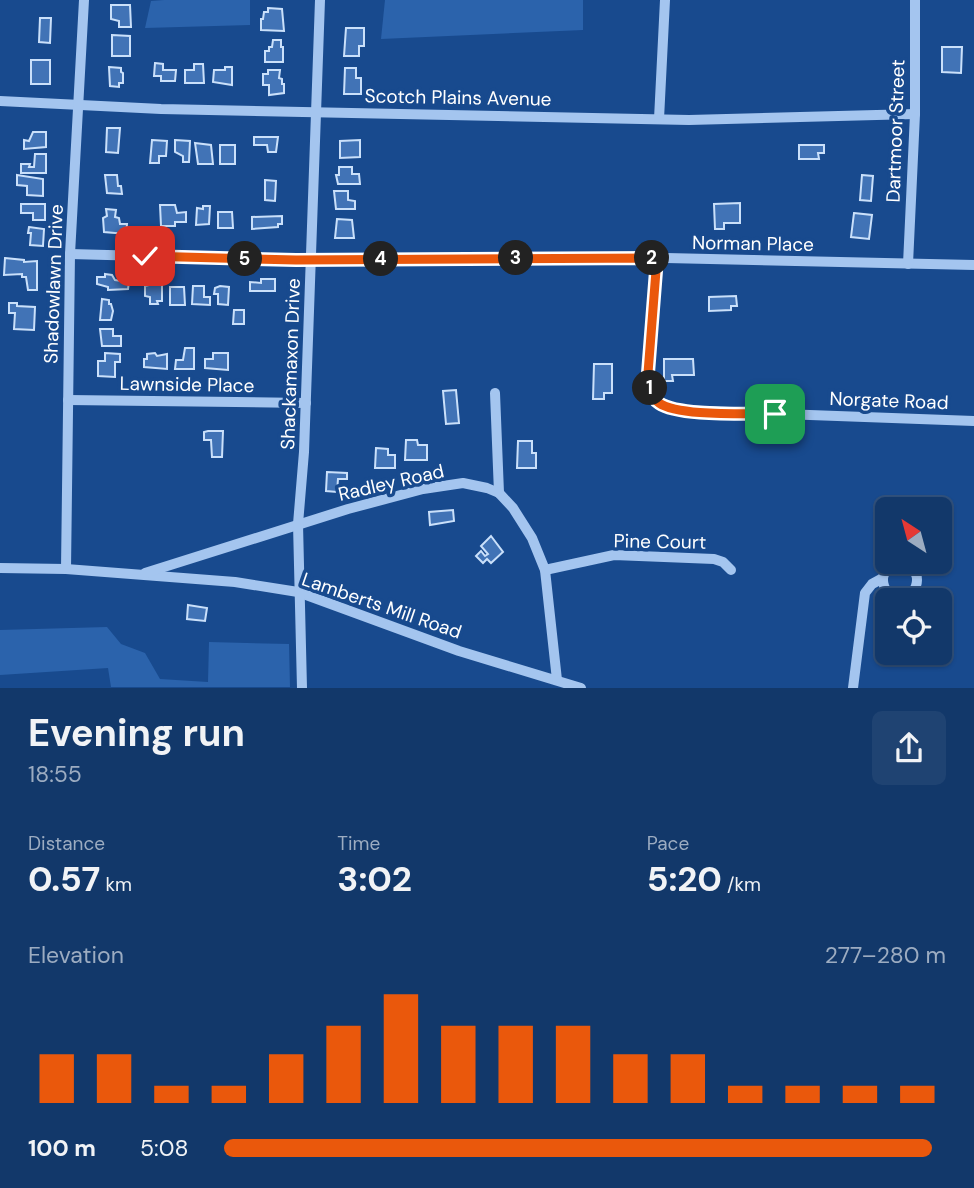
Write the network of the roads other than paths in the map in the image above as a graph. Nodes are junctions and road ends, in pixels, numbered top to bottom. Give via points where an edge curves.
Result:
1 (84, 0) edge
2 (320, 0) edge
3 (665, 0) edge
4 (915, 0) edge
5 (0, 101) edge
6 (79, 105) junction
7 (316, 112) junction
8 (915, 114) junction
9 (659, 119) junction
10 (70, 254) junction
11 (657, 258) junction
12 (311, 260) junction
13 (908, 264) junction
14 (974, 265) edge
15 (495, 393) dead end
16 (68, 400) junction
17 (306, 403) junction
18 (974, 421) edge
19 (499, 492) junction
20 (298, 524) junction
21 (0, 568) edge
22 (66, 569) junction
23 (545, 570) junction
24 (731, 570) dead end
25 (139, 575) junction
26 (883, 578) dead end
27 (298, 592) junction
28 (557, 680) junction
29 (302, 688) edge
30 (581, 688) edge
31 (853, 688) edge

1 - 6 street, Shadowlawn Drive
2 - 7 street, Shackamaxon Drive
3 - 9 street
4 - 8 street, Dartmoor Street
5 - 6 street, Scotch Plains Avenue
6 - 7 street, Scotch Plains Avenue
6 - 10 street, Shadowlawn Drive
7 - 9 street, Scotch Plains Avenue
7 - 12 street, Shackamaxon Drive
8 - 9 street, Scotch Plains Avenue
8 - 13 street, Dartmoor Street
10 - 12 street, Norman Place
10 - 16 street, Shadowlawn Drive
11 - 12 street, Norman Place
11 - 13 street, Norman Place
11 - 18 street, Norgate Road via 648,373 657,402 675,410
12 - 17 street, Shackamaxon Drive
13 - 14 street, Norman Place
15 - 19 street
16 - 17 street, Lawnside Place
16 - 22 street, Shadowlawn Drive
17 - 20 street, Shackamaxon Drive
19 - 20 street, Radley Road via 463,483 423,489
19 - 23 street via 532,538
20 - 25 street, Radley Road
20 - 27 street, Shackamaxon Drive
21 - 22 street, Lamberts Mill Road
22 - 25 street, Lamberts Mill Road
23 - 24 street, Pine Court via 614,555 714,559
23 - 28 street
25 - 27 street, Lamberts Mill Road
26 - 31 street via 865,593
27 - 28 street, Lamberts Mill Road
27 - 29 street, Shackamaxon Drive
28 - 30 street, Lamberts Mill Road

